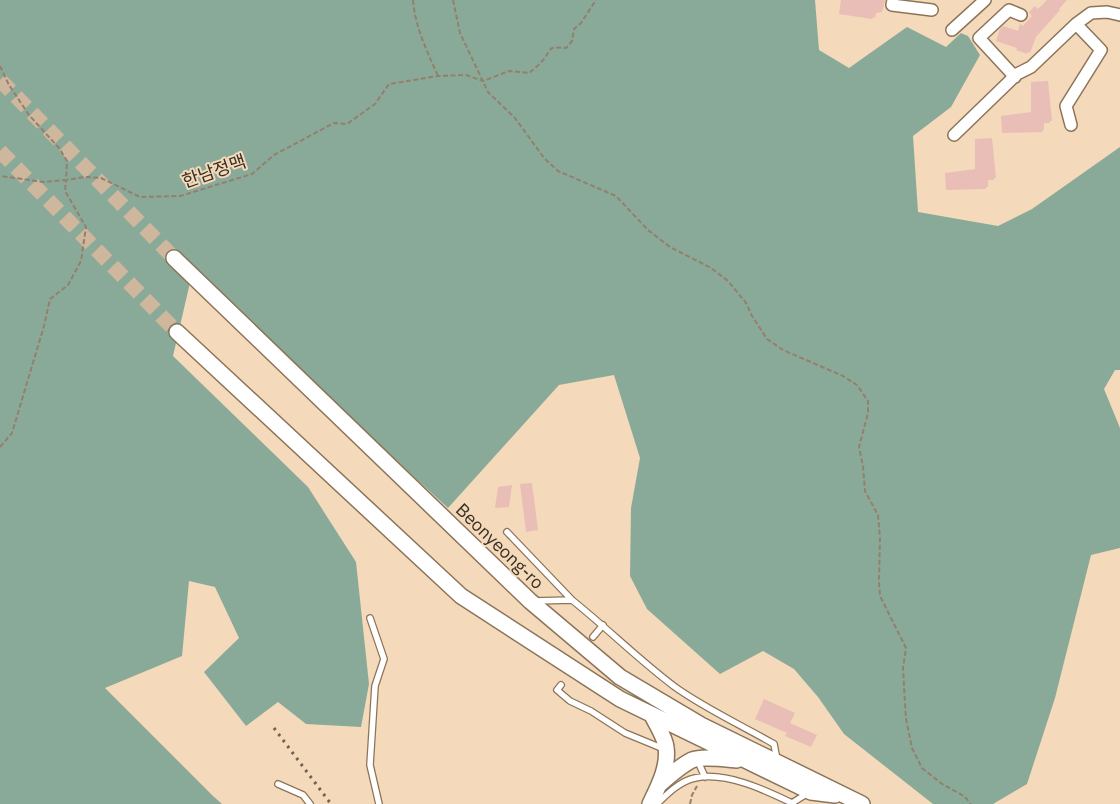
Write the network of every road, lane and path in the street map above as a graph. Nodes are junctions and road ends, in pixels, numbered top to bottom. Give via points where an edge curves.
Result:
1 (413, 0) edge
2 (453, 0) edge
3 (596, 0) edge
4 (893, 0) edge
5 (985, 0) edge
6 (932, 10) dead end
7 (1119, 11) edge
8 (1022, 15) dead end
9 (1076, 24) junction
10 (952, 30) dead end
11 (0, 66) edge
12 (438, 76) junction
13 (1015, 77) junction
14 (483, 81) junction
15 (1071, 125) dead end
16 (954, 135) dead end
17 (0, 176) edge
18 (66, 180) junction
19 (174, 258) tunnel mouth
20 (177, 332) tunnel mouth
21 (0, 447) edge
22 (507, 532) dead end
23 (572, 600) junction
24 (530, 602) junction
25 (370, 618) dead end
26 (603, 625) junction
27 (593, 637) dead end
28 (561, 685) dead end
29 (652, 715) junction
30 (659, 747) dead end
31 (748, 762) junction
32 (778, 762) junction
33 (700, 766) dead end
34 (705, 777) junction
35 (278, 784) dead end
36 (659, 785) junction
37 (810, 792) junction
38 (846, 797) junction
39 (310, 804) edge
40 (379, 804) edge
41 (650, 804) edge
42 (657, 804) edge
43 (690, 804) edge
44 (862, 804) edge
45 (971, 804) edge

1 - 12 path via 422,40
2 - 14 path via 460,33
3 - 14 path via 574,29 572,41 566,48 549,50 544,60 529,73 509,71
4 - 6 street via 892,5
5 - 10 street
7 - 9 street via 1091,13
8 - 13 street via 1009,10 979,38
9 - 13 street via 1031,67
9 - 15 street via 1101,50 1066,106
11 - 18 path via 29,116 67,161
12 - 14 path, 한남정맥 via 466,75
12 - 18 path, 한남정맥 via 389,84 375,104 347,124 334,123 274,155 252,174 180,196 140,197 101,178
13 - 16 street
14 - 45 path via 488,92 558,171 616,196 648,230 728,282 746,303 767,339 783,350 857,385 868,401 859,447 865,491 878,515 880,596 906,648 903,668 905,704 912,748 922,768
17 - 18 path, 한남정맥 via 44,182
18 - 21 path via 65,191 86,227 81,261 68,285 50,299 12,433
19 - 24 street, Beonyeong-ro
20 - 29 street, Beonyeong-ro via 461,596 620,700
22 - 23 lane
23 - 24 lane
23 - 26 lane
24 - 32 street, Beonyeong-ro via 620,677 701,725
25 - 40 lane via 384,659 376,686 370,765
26 - 27 lane
26 - 32 lane via 675,687 774,744
28 - 30 lane via 557,690 570,701 625,733
29 - 31 street, Beonyeong-ro
29 - 36 street via 666,746 665,767
31 - 36 street via 722,758 693,760
31 - 37 street, Beonyeong-ro
32 - 38 street, Beonyeong-ro
33 - 34 lane
34 - 37 lane via 732,779 792,803
34 - 42 lane via 694,778 676,787
34 - 43 path via 697,785
35 - 39 lane via 303,795
36 - 41 street
37 - 38 street, Beonyeong-ro
38 - 44 street, Beonyeong-ro

